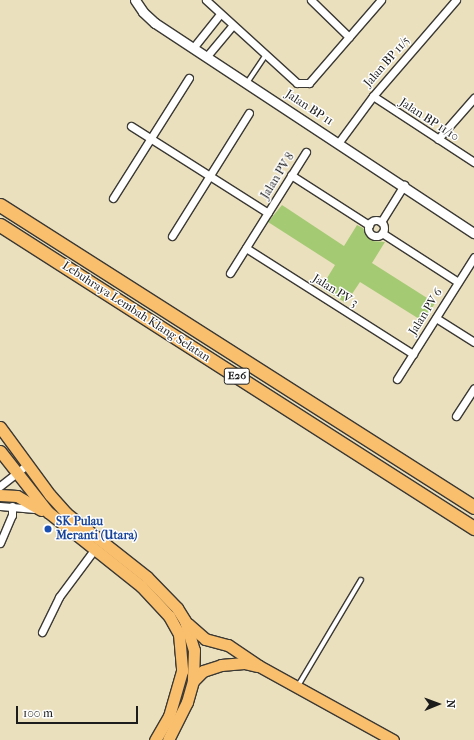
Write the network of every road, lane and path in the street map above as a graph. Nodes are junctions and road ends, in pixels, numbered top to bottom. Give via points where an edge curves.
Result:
1 (135, 0) edge
2 (206, 0) edge
3 (311, 0) edge
4 (381, 0) edge
5 (456, 0) edge
6 (220, 14) junction
7 (232, 26) junction
8 (348, 37) junction
9 (193, 48) junction
10 (207, 56) junction
11 (265, 56) junction
12 (189, 78) dead end
13 (247, 83) junction
14 (373, 96) junction
15 (474, 98) edge
16 (249, 113) dead end
17 (131, 126) dead end
18 (151, 138) junction
19 (438, 139) junction
20 (339, 142) junction
21 (306, 152) dead end
22 (474, 162) edge
23 (210, 176) junction
24 (291, 176) junction
25 (404, 185) junction
26 (113, 198) dead end
27 (0, 205) edge
28 (268, 213) junction
29 (381, 222) junction
30 (0, 225) edge
31 (369, 225) junction
32 (382, 233) junction
33 (474, 233) edge
34 (172, 236) dead end
35 (246, 248) junction
36 (474, 257) edge
37 (230, 273) dead end
38 (458, 282) junction
39 (436, 318) junction
40 (474, 342) edge
41 (413, 354) junction
42 (397, 378) dead end
43 (474, 388) edge
44 (456, 416) dead end
45 (0, 427) edge
46 (0, 451) edge
47 (27, 465) junction
48 (16, 473) junction
49 (0, 486) edge
50 (0, 495) edge
51 (0, 506) edge
52 (12, 506) junction
53 (474, 507) edge
54 (44, 511) junction
55 (474, 528) edge
56 (0, 543) edge
57 (94, 550) junction
58 (361, 580) dead end
59 (185, 621) junction
60 (42, 632) dead end
61 (259, 666) junction
62 (193, 681) junction
63 (298, 687) junction
64 (154, 740) edge
65 (168, 740) edge
66 (393, 740) edge

1 - 9 street, Jalan BP 11 via 143,12 155,22
2 - 6 street
3 - 8 street
4 - 8 street
5 - 14 street, Jalan BP 11/5
6 - 7 street
6 - 9 street
7 - 10 street
7 - 11 street
8 - 11 street via 309,83 297,83
9 - 10 street, Jalan BP 11
10 - 13 street, Jalan BP 11
11 - 13 lane
12 - 18 street
13 - 20 street, Jalan BP 11
14 - 19 street, Jalan BP 11/10
14 - 20 street, Jalan BP 11/5
15 - 19 street
16 - 23 street
17 - 18 street, Jalan PV 8
18 - 23 street, Jalan PV 8
18 - 26 street
19 - 22 street, Jalan BP 11/10
20 - 25 street, Jalan BP 11
21 - 24 street, Jalan PV 8
23 - 28 street, Jalan PV 8
23 - 34 street
24 - 28 street, Jalan PV 8
24 - 31 street
25 - 29 street
25 - 33 street, Jalan BP 11
27 - 53 highway, Lebuhraya Lembah Klang Selatan / E26
28 - 35 street, Jalan PV 8
29 - 31 street via 374,221
29 - 32 street
30 - 55 highway, Lebuhraya Lembah Klang Selatan / E26
31 - 32 street via 370,234 377,236
32 - 38 street
35 - 37 street, Jalan PV 8
35 - 41 street, Jalan PV 3
36 - 38 street, Jalan PV 6
38 - 39 street, Jalan PV 6
39 - 40 street
39 - 41 street, Jalan PV 6
41 - 42 street, Jalan PV 6
43 - 44 street
45 - 47 main road
46 - 48 main road
47 - 48 street
47 - 59 main road via 66,513 147,576 173,603
48 - 49 street
48 - 54 main road
50 - 54 main road via 17,496
51 - 52 street
52 - 54 street
52 - 56 street via 12,515
54 - 57 main road
57 - 60 street via 59,597
57 - 64 main road via 156,600 179,634 182,671 179,688 169,716
58 - 63 lane
59 - 61 main road via 205,639 228,646
59 - 62 main road via 194,650
61 - 62 main road via 244,663 221,665 203,672
61 - 63 main road
62 - 65 main road via 188,702
63 - 66 main road

